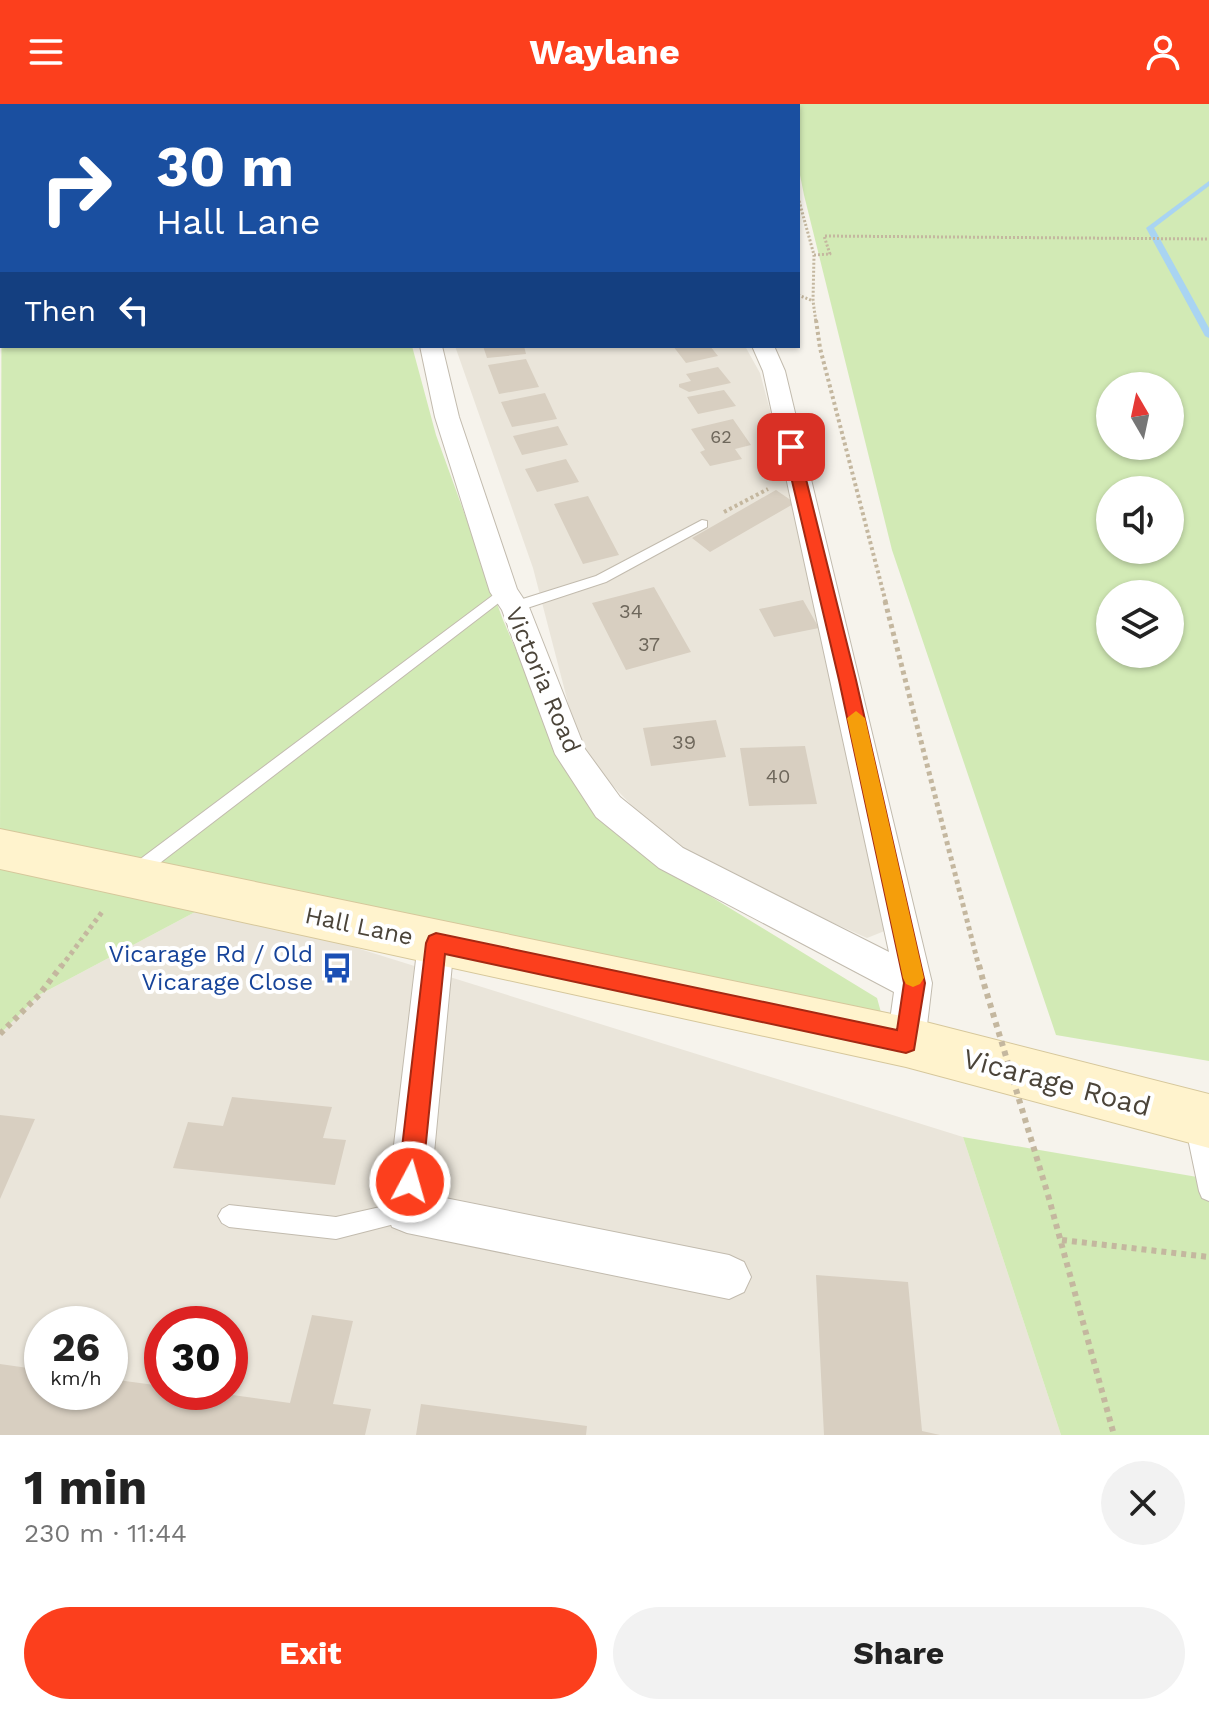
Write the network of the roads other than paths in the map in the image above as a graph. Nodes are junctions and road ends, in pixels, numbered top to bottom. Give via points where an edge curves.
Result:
1 (431, 348) edge
2 (764, 348) edge
3 (702, 524) road end
4 (509, 600) junction
5 (0, 849) edge
6 (129, 877) junction
7 (436, 943) junction
8 (914, 983) junction
9 (906, 1042) junction
10 (1201, 1120) edge
11 (1209, 1191) edge
12 (407, 1212) junction
13 (229, 1216) dead end
14 (729, 1277) dead end

1 - 4 street, Victoria Road via 447,417
2 - 8 street via 774,371
3 - 4 lane via 601,579
4 - 6 lane
4 - 8 street, Victoria Road via 571,754 608,807 671,858
5 - 6 street, Hall Lane
6 - 7 street, Hall Lane
7 - 9 street, Hall Lane
7 - 12 street
8 - 9 street
9 - 10 street, Vicarage Road
10 - 11 lane
12 - 13 lane via 336,1228
12 - 14 street

